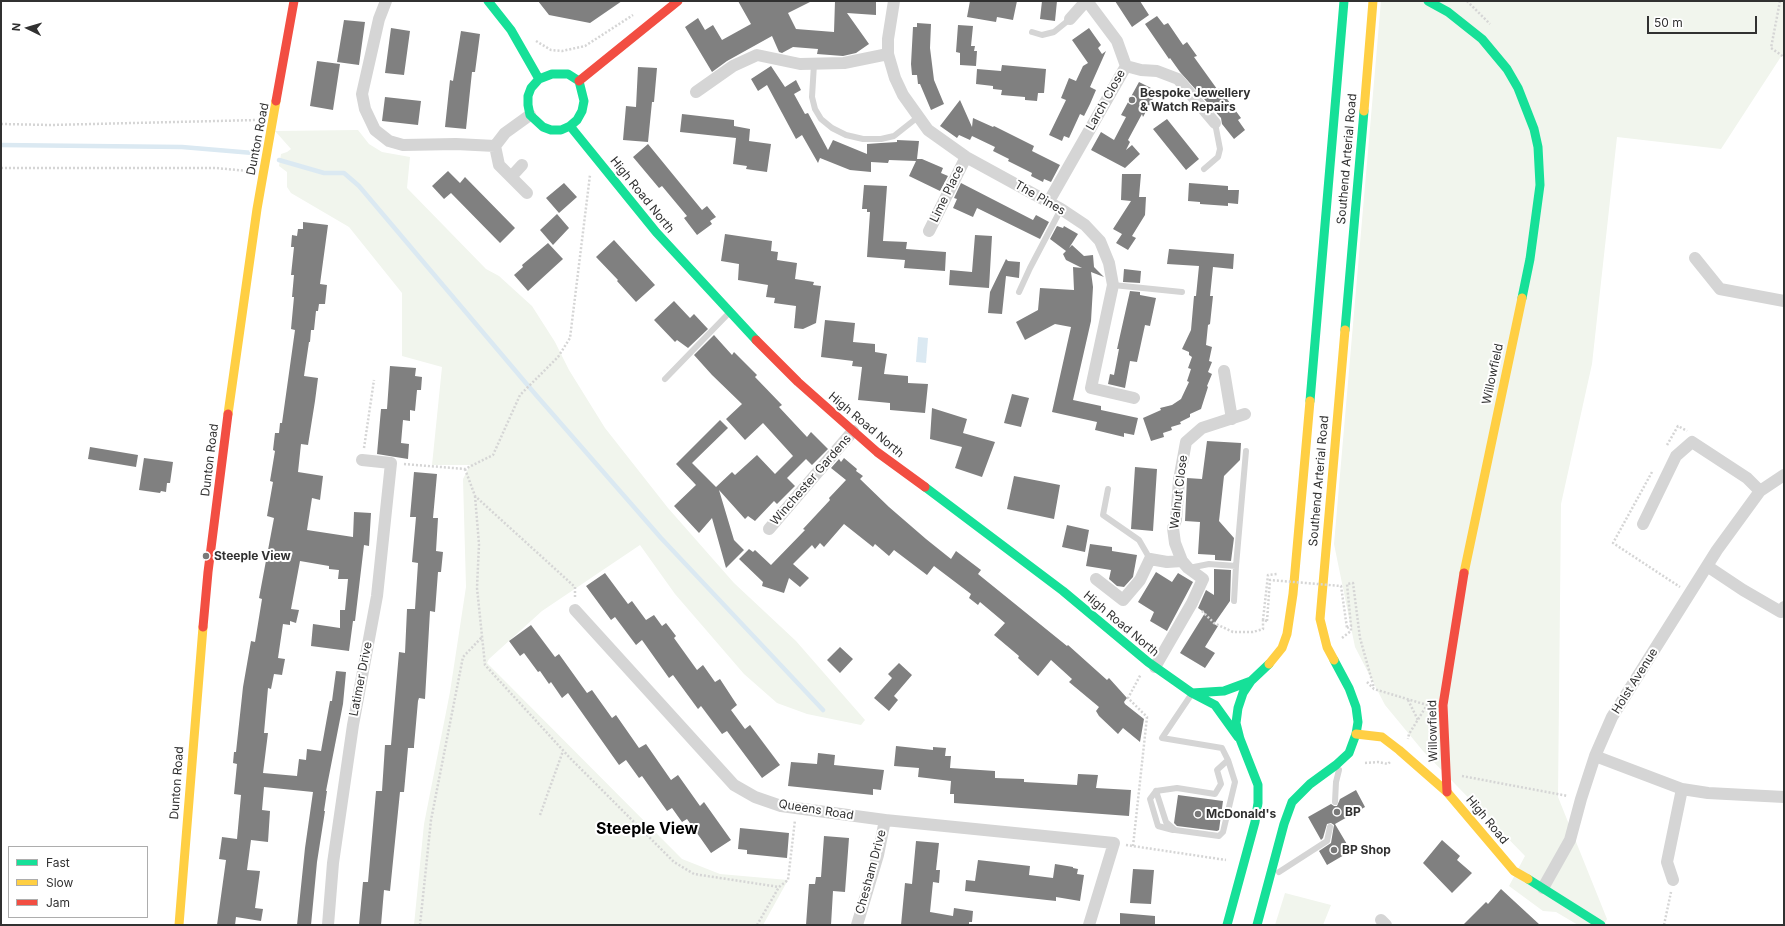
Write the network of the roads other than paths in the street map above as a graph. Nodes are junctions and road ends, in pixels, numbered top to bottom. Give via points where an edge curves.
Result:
1 (294, 1) edge
2 (386, 1) edge
3 (488, 1) edge
4 (678, 1) edge
5 (894, 1) edge
6 (1087, 1) edge
7 (1344, 1) edge
8 (1373, 1) edge
9 (1428, 1) edge
10 (1070, 19) joint
11 (1032, 32) dead end
12 (888, 54) junction
13 (814, 64) junction
14 (1126, 66) junction
15 (539, 78) junction
16 (579, 81) junction
17 (696, 92) dead end
18 (530, 115) junction
19 (918, 117) junction
20 (1214, 123) joint
21 (570, 126) junction
22 (495, 146) junction
23 (966, 157) junction
24 (522, 165) dead end
25 (1204, 169) dead end
26 (511, 177) junction
27 (527, 193) dead end
28 (1049, 201) junction
29 (1061, 209) junction
30 (929, 231) dead end
31 (1695, 258) dead end
32 (1113, 285) junction
33 (1019, 292) dead end
34 (1182, 292) dead end
35 (1784, 301) edge
36 (730, 312) junction
37 (1224, 371) dead end
38 (665, 379) dead end
39 (1134, 398) dead end
40 (1245, 414) dead end
41 (1232, 419) junction
42 (853, 431) junction
43 (1246, 451) dead end
44 (362, 460) road end
45 (1784, 475) edge
46 (1108, 489) dead end
47 (1760, 491) junction
48 (1643, 524) dead end
49 (769, 529) dead end
50 (1150, 559) junction
51 (1185, 564) junction
52 (1236, 566) junction
53 (1707, 566) junction
54 (1096, 579) dead end
55 (1234, 601) dead end
56 (575, 610) road end
57 (1783, 611) edge
58 (1152, 664) junction
59 (1251, 681) junction
60 (1192, 693) junction
61 (1356, 734) junction
62 (1240, 739) junction
63 (1595, 756) junction
64 (1342, 759) junction
65 (1228, 760) junction
66 (1682, 789) junction
67 (1447, 792) junction
68 (1784, 797) edge
69 (1335, 802) dead end
70 (885, 820) junction
71 (1330, 827) dead end
72 (1673, 880) road end
73 (1543, 888) junction
74 (1264, 897) junction
75 (179, 925) edge
76 (328, 925) edge
77 (857, 925) edge
78 (1089, 925) edge
79 (1227, 925) edge
80 (1257, 925) edge
81 (1601, 925) edge

1 - 75 main road, Dunton Road via 257,209 235,355 212,541 195,714
2 - 22 street via 379,19 362,94 365,109 375,130 388,141 403,145
3 - 15 main road via 511,30
4 - 16 main road
5 - 12 street, The Pines
6 - 10 street
6 - 14 street, Larch Close via 1117,41
7 - 59 main road, Southend Arterial Road via 1290,614 1282,648 1270,664
8 - 61 main road, Southend Arterial Road via 1320,619 1327,647 1356,706
9 - 67 main road, Willowfield via 1448,12 1482,39 1507,69 1518,88 1534,129 1540,179 1530,259 1464,572 1448,672 1443,705
10 - 11 lane via 1054,32 1042,35
12 - 13 street via 844,63
12 - 19 street, The Pines via 903,95
13 - 17 street via 800,64 757,55 733,66
13 - 19 lane via 812,97 815,109 832,128 863,139 881,139 894,136
14 - 20 street via 1157,71 1178,79
14 - 28 street, Larch Close
15 - 16 main road via 552,74 568,74
15 - 18 main road via 528,96
16 - 21 main road via 584,101 578,120
18 - 21 main road via 543,127 552,130
18 - 22 street via 505,133
19 - 23 street, The Pines via 928,130
20 - 25 lane via 1220,149 1218,157
21 - 36 main road, High Road North via 656,232
22 - 26 street via 499,165
23 - 28 street, The Pines
23 - 30 street, Lime Place
24 - 26 street
26 - 27 street
28 - 29 street, The Pines
29 - 32 street, The Pines via 1085,225 1100,241 1109,263
29 - 33 lane
31 - 35 street via 1720,289
32 - 34 lane
32 - 39 street, The Pines via 1091,388
36 - 38 lane
36 - 42 main road, High Road North via 798,382
37 - 41 street
40 - 41 street, Walnut Close
41 - 51 street, Walnut Close via 1202,428 1186,442 1173,528 1175,542
42 - 49 street, Winchester Gardens
42 - 58 main road, High Road North via 877,452 1063,591
43 - 52 lane
44 - 76 street, Latimer Drive via 391,463 377,596 353,725
45 - 47 street, Holst Avenue
46 - 50 lane via 1103,515 1139,540
47 - 48 street via 1747,478 1692,442 1676,456
47 - 53 street, Holst Avenue
50 - 51 street
50 - 54 street via 1140,580 1122,600
51 - 52 lane
51 - 58 street, Walnut Close via 1203,579 1192,603
52 - 55 lane
53 - 57 street via 1743,590
53 - 63 street, Holst Avenue via 1612,717
56 - 70 street, Queens Road via 734,785 754,797 781,806
58 - 60 main road, High Road North
59 - 60 main road via 1224,691
59 - 62 main road, Southend Arterial Road via 1243,693 1238,708 1236,723
60 - 62 main road, High Road North via 1215,705
60 - 65 lane via 1162,738 1222,748
61 - 64 main road, Southend Arterial Road via 1349,752
61 - 67 main road, High Road via 1382,738
62 - 79 main road, Southend Arterial Road via 1258,785 1258,803
63 - 66 street
63 - 73 street, Holst Avenue via 1570,840
64 - 69 lane via 1336,782
64 - 74 main road, Southend Arterial Road via 1292,802
65 - 65 lane via 1216,770 1222,784 1215,794 1177,788 1156,791 1166,822 1175,830 1219,836 1223,832 1235,782
66 - 68 street
66 - 72 street via 1667,862
67 - 73 main road, High Road via 1514,871
70 - 77 street, Chesham Drive via 878,855
70 - 78 street, Queens Road via 1114,843
71 - 74 lane via 1327,841 1280,870
73 - 81 main road, High Road
74 - 80 main road, Southend Arterial Road

